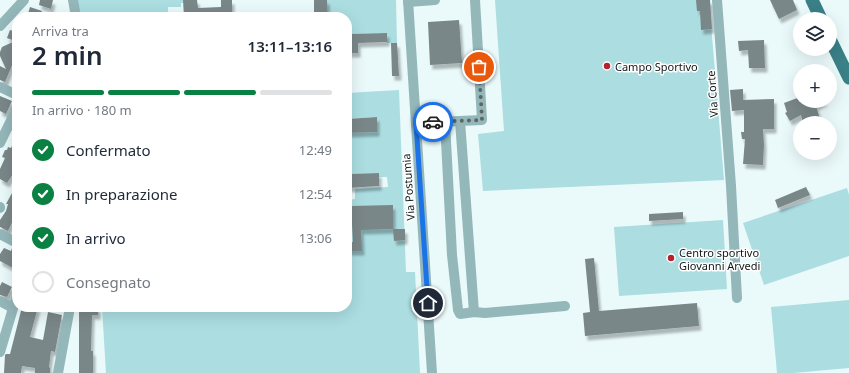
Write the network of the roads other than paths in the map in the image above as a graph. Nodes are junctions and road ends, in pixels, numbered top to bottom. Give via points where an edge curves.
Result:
1 (24, 0) edge
2 (73, 0) edge
3 (435, 0) edge
4 (475, 0) edge
5 (717, 0) edge
6 (408, 1) edge
7 (13, 12) edge
8 (75, 12) edge
9 (12, 13) edge
10 (0, 26) edge
11 (837, 53) edge
12 (849, 78) edge
13 (0, 87) edge
14 (12, 92) edge
15 (12, 118) edge
16 (460, 121) junction
17 (445, 122) junction
18 (416, 123) junction
19 (0, 142) edge
20 (0, 234) edge
21 (12, 240) edge
22 (737, 298) dead end
23 (0, 301) edge
24 (565, 306) dead end
25 (12, 307) edge
26 (12, 311) edge
27 (69, 312) edge
28 (474, 312) junction
29 (0, 352) edge
30 (58, 373) edge
31 (432, 373) edge

1 - 7 street
2 - 8 street
3 - 6 street
4 - 16 street via 482,120
5 - 22 street, Via Corte
6 - 18 street, Via Postumia
9 - 10 street
11 - 12 main road
13 - 14 street
15 - 19 street
16 - 17 street
16 - 28 street
17 - 18 street
17 - 28 street via 452,255 458,310 460,314
18 - 31 street, Via Postumia
20 - 21 street
23 - 25 street
24 - 28 street via 485,314
26 - 29 street
27 - 30 street

